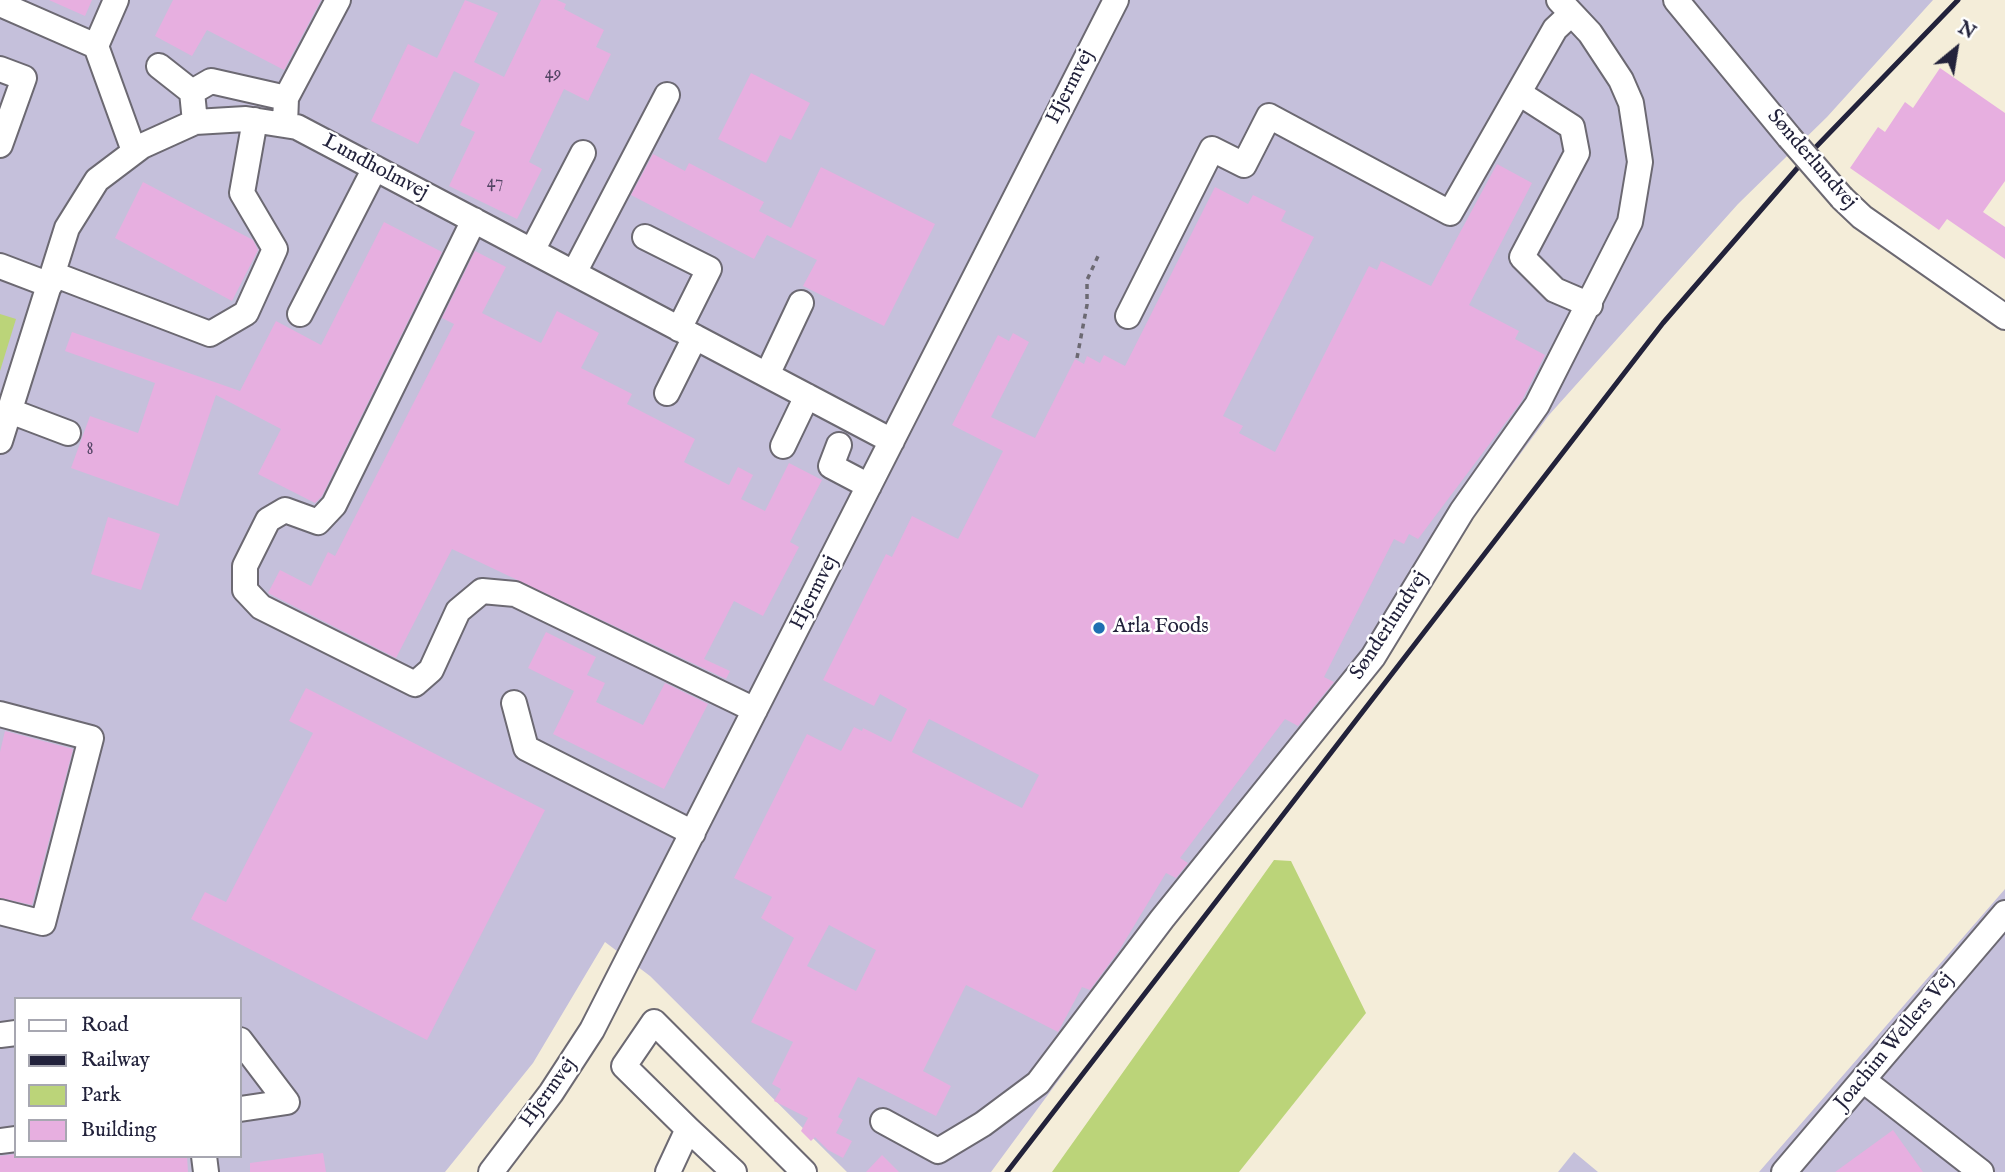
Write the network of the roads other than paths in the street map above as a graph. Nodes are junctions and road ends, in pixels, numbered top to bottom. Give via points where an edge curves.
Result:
1 (116, 0) edge
2 (338, 0) edge
3 (1116, 0) edge
4 (1676, 0) edge
5 (0, 5) edge
6 (1565, 7) edge
7 (96, 46) junction
8 (159, 66) dead end
9 (0, 69) edge
10 (192, 92) junction
11 (1519, 93) junction
12 (667, 95) dead end
13 (286, 98) junction
14 (255, 120) junction
15 (195, 122) junction
16 (285, 125) junction
17 (0, 145) edge
18 (134, 152) junction
19 (583, 153) dead end
20 (375, 168) junction
21 (474, 220) junction
22 (645, 237) dead end
23 (531, 251) junction
24 (0, 266) edge
25 (574, 273) junction
26 (51, 279) junction
27 (801, 303) dead end
28 (1590, 305) junction
29 (300, 314) dead end
30 (1128, 316) dead end
31 (2005, 317) edge
32 (687, 333) junction
33 (767, 375) junction
34 (667, 393) dead end
35 (9, 396) edge
36 (807, 396) junction
37 (68, 433) dead end
38 (0, 441) edge
39 (892, 441) junction
40 (839, 445) dead end
41 (783, 446) dead end
42 (869, 486) junction
43 (514, 703) dead end
44 (755, 710) junction
45 (0, 714) edge
46 (693, 833) junction
47 (0, 912) edge
48 (2005, 913) edge
49 (242, 1043) edge
50 (1863, 1080) junction
51 (242, 1109) edge
52 (883, 1121) dead end
53 (688, 1129) junction
54 (491, 1172) edge
55 (668, 1172) edge
56 (734, 1172) edge
57 (804, 1172) edge
58 (1784, 1172) edge
59 (1981, 1172) edge

1 - 7 street
2 - 13 street
3 - 39 street, Hjermvej
4 - 31 street, Sønderlundvej, bridge via 1842,198 1862,217
5 - 7 street
6 - 11 street
6 - 28 street, Sønderlundvej via 1609,58 1621,80 1635,122 1640,162 1630,222
7 - 18 street
8 - 10 street
9 - 17 street via 24,78
10 - 13 street via 211,80
10 - 15 street
11 - 28 street via 1572,127 1577,153 1522,257 1555,290
11 - 30 street via 1450,213 1269,116 1244,165 1212,149
12 - 25 street
13 - 16 street
14 - 15 street, Lundholmvej
14 - 16 street, Lundholmvej
14 - 26 street via 242,193 275,249 246,313 210,334
15 - 18 street, Lundholmvej
16 - 20 street, Lundholmvej
18 - 26 street, Lundholmvej via 97,180 67,228
19 - 23 street
20 - 21 street, Lundholmvej
20 - 29 street
21 - 23 street, Lundholmvej
21 - 44 street via 334,505 318,522 285,510 268,520 245,566 245,590 261,607 415,684 431,670 458,611 482,591 515,594
22 - 32 street via 709,269
23 - 25 street, Lundholmvej
24 - 26 street
25 - 32 street, Lundholmvej
26 - 35 street, Lundholmvej
27 - 33 street
28 - 52 street, Sønderlundvej via 1537,405 1462,511 1374,657 1162,919 1038,1083 938,1151
32 - 33 street, Lundholmvej
32 - 34 street
33 - 36 street, Lundholmvej
35 - 37 street
35 - 38 street, Lundholmvej
36 - 39 street, Lundholmvej
36 - 41 street
39 - 42 street, Hjermvej
40 - 42 street via 831,466
42 - 44 street, Hjermvej
43 - 46 street via 526,748
44 - 46 street, Hjermvej
45 - 47 street via 91,738 43,923
46 - 54 street, Hjermvej via 592,1030
48 - 50 street, Joachim Wellers Vej
49 - 51 street via 287,1102
50 - 58 street, Joachim Wellers Vej
50 - 59 street
53 - 55 street
53 - 56 street
53 - 57 street via 624,1066 654,1022

